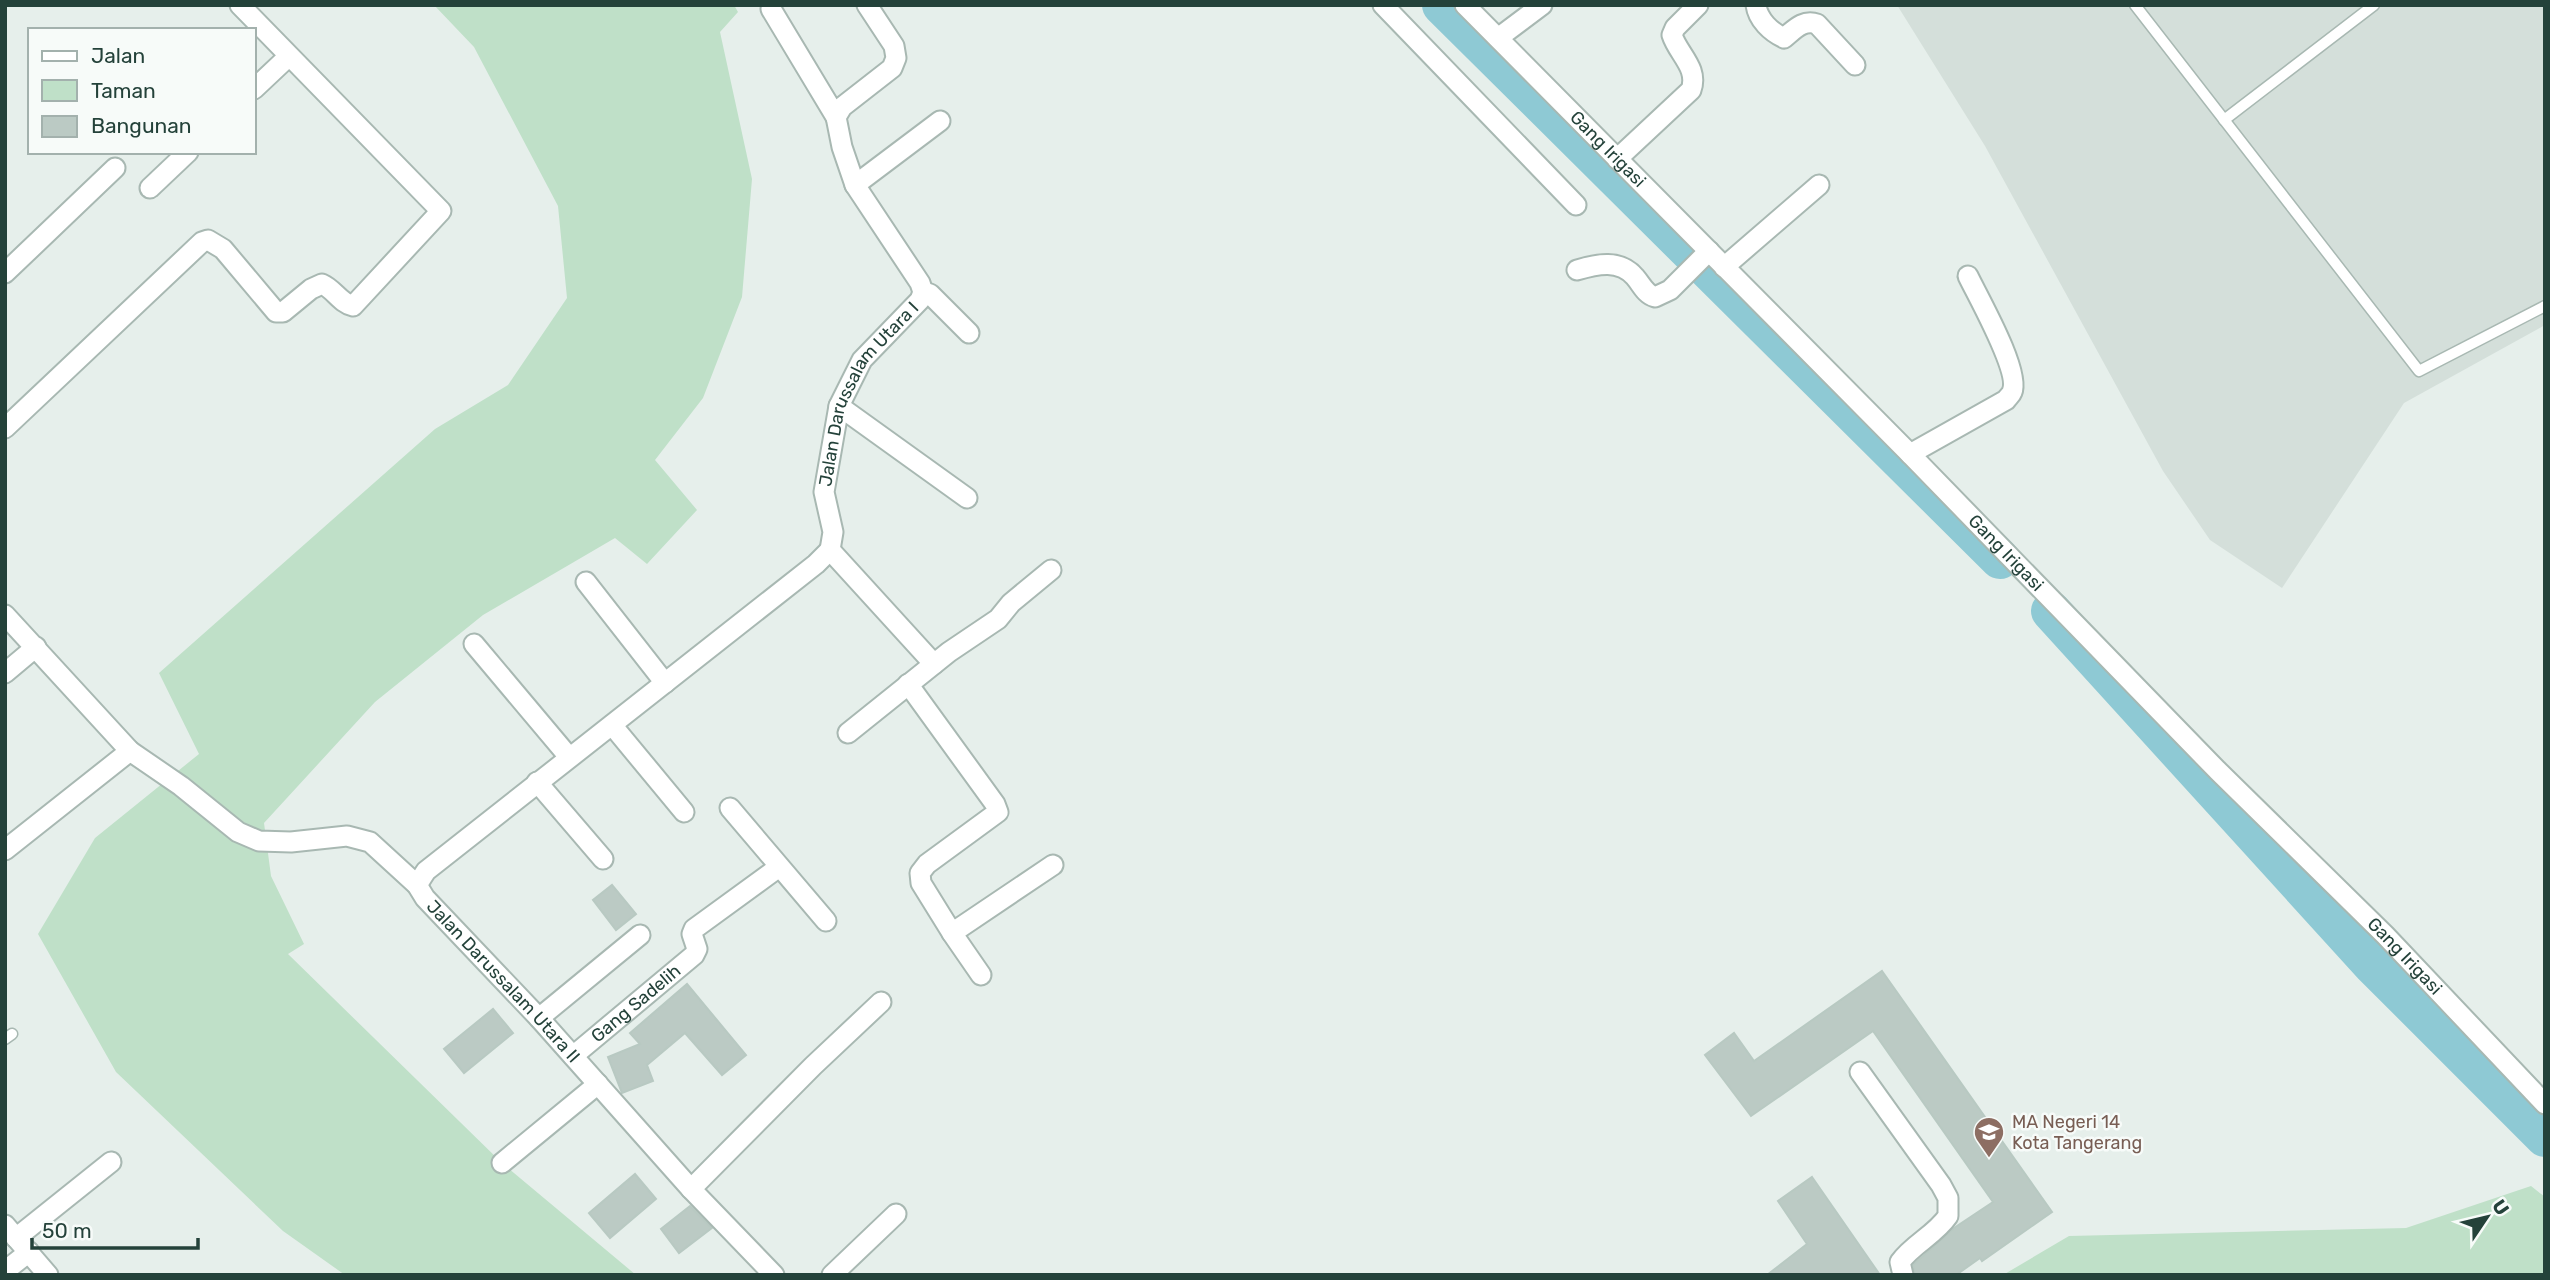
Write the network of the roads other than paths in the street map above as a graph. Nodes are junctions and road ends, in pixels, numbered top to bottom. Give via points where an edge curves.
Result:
1 (240, 5) edge
2 (867, 5) edge
3 (1383, 5) edge
4 (1465, 5) edge
5 (1542, 5) edge
6 (1698, 5) edge
7 (1756, 5) edge
8 (2134, 5) edge
9 (2374, 5) edge
10 (771, 9) dead end
11 (1498, 38) junction
12 (288, 57) junction
13 (1856, 65) dead end
14 (256, 87) edge
15 (836, 117) junction
16 (2224, 120) junction
17 (940, 121) dead end
18 (186, 154) edge
19 (1617, 159) junction
20 (115, 168) dead end
21 (855, 185) junction
22 (1819, 185) dead end
23 (150, 188) dead end
24 (1576, 205) dead end
25 (1707, 254) junction
26 (1724, 267) junction
27 (1577, 270) dead end
28 (5, 273) edge
29 (1968, 276) dead end
30 (923, 292) junction
31 (2545, 306) edge
32 (970, 333) dead end
33 (839, 405) junction
34 (5, 428) edge
35 (1910, 454) junction
36 (967, 498) dead end
37 (830, 550) junction
38 (1051, 570) dead end
39 (586, 582) dead end
40 (5, 615) edge
41 (474, 644) dead end
42 (36, 647) junction
43 (934, 664) junction
44 (5, 673) edge
45 (665, 683) junction
46 (908, 684) junction
47 (612, 725) junction
48 (848, 733) dead end
49 (130, 751) junction
50 (569, 757) junction
51 (537, 782) junction
52 (730, 808) dead end
53 (684, 812) dead end
54 (5, 850) edge
55 (603, 859) dead end
56 (1053, 865) dead end
57 (779, 867) junction
58 (417, 885) junction
59 (825, 921) dead end
60 (952, 933) junction
61 (640, 934) dead end
62 (981, 975) dead end
63 (881, 1002) dead end
64 (539, 1018) junction
65 (573, 1056) junction
66 (1860, 1072) dead end
67 (598, 1084) junction
68 (2545, 1104) edge
69 (111, 1162) dead end
70 (502, 1163) dead end
71 (691, 1189) junction
72 (896, 1214) dead end
73 (17, 1239) edge
74 (5, 1271) edge
75 (48, 1275) edge
76 (774, 1275) edge
77 (832, 1275) edge
78 (1903, 1275) edge

1 - 12 street
2 - 15 street via 894,46 896,58 892,68 842,107
3 - 24 street
4 - 11 street, Gang Irigasi
5 - 11 street
6 - 19 street via 1672,35 1691,69 1691,90
7 - 13 street via 1772,33 1784,38 1810,21
8 - 16 lane
9 - 16 lane
10 - 15 street, Jalan Darussalam Utara I
11 - 19 street, Gang Irigasi
12 - 14 street
12 - 34 street via 438,206 437,217 353,306 322,284 283,312 276,312 223,249 208,240 202,242
15 - 21 street, Jalan Darussalam Utara I
16 - 31 lane via 2419,371
17 - 21 street
18 - 23 street
19 - 25 street, Gang Irigasi
20 - 28 street
21 - 30 street, Jalan Darussalam Utara I
22 - 26 street
25 - 26 street, Gang Irigasi
25 - 27 street via 1670,290 1655,297 1627,269 1605,264
26 - 35 street, Gang Irigasi
29 - 35 street via 2010,362 2013,391 2006,400
30 - 32 street
30 - 33 street, Jalan Darussalam Utara I via 862,360
33 - 36 street
33 - 37 street, Jalan Darussalam Utara I via 824,492 833,532
35 - 68 street, Gang Irigasi
37 - 43 street
37 - 45 street
38 - 43 street via 998,620
39 - 45 street
40 - 42 street, Jalan Darussalam Utara II
41 - 50 street
42 - 44 street
42 - 49 street, Jalan Darussalam Utara II
43 - 46 street
45 - 47 street
46 - 48 street
46 - 60 street via 998,812 920,873 921,883
47 - 50 street
47 - 53 street
49 - 54 street
49 - 58 street, Jalan Darussalam Utara II via 237,832 259,841 347,836 370,842
50 - 51 street
51 - 55 street
51 - 58 street via 426,871
52 - 57 street
56 - 60 street
57 - 59 street
57 - 65 street, Gang Sadelih via 694,929 694,955
58 - 64 street, Jalan Darussalam Utara II
60 - 62 street
61 - 64 street
63 - 71 street
64 - 65 street, Jalan Darussalam Utara II
65 - 67 street, Jalan Darussalam Utara II
66 - 78 street via 1948,1198 1948,1216 1900,1262
67 - 70 street
67 - 71 street, Jalan Darussalam Utara II
69 - 73 street
71 - 76 street, Jalan Darussalam Utara II
72 - 77 street
73 - 74 street
73 - 75 street

